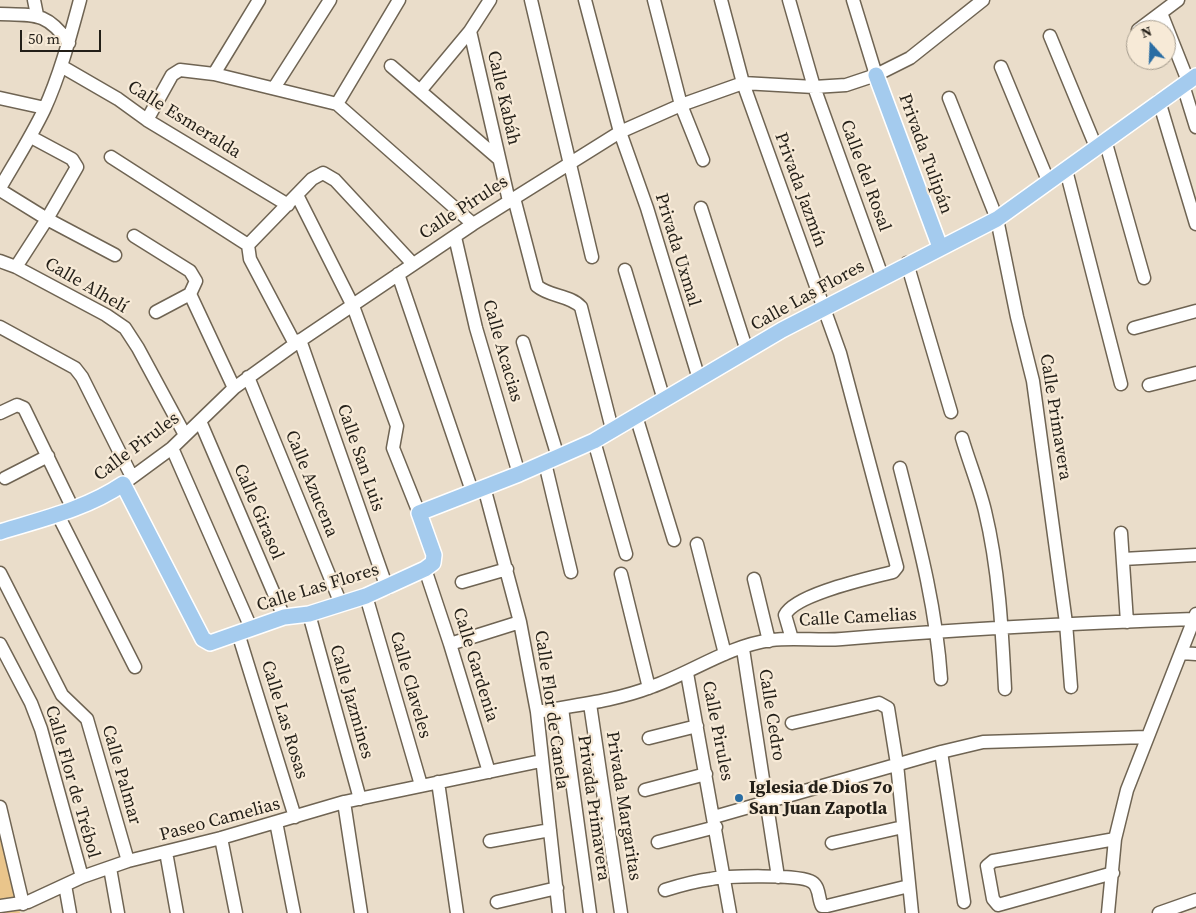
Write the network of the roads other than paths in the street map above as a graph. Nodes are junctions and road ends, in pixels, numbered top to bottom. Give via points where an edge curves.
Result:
1 (34, 0) edge
2 (80, 0) edge
3 (259, 0) edge
4 (330, 0) edge
5 (400, 0) edge
6 (490, 0) edge
7 (531, 0) edge
8 (585, 0) edge
9 (654, 0) edge
10 (721, 0) edge
11 (789, 0) edge
12 (853, 0) edge
13 (983, 0) edge
14 (1178, 0) edge
15 (1160, 13) junction
16 (0, 14) edge
17 (37, 15) junction
18 (1151, 20) edge
19 (470, 31) junction
20 (1050, 36) dead end
21 (69, 43) junction
22 (60, 66) junction
23 (391, 66) dead end
24 (1001, 67) dead end
25 (214, 74) junction
26 (876, 75) junction
27 (1189, 80) edge
28 (743, 83) junction
29 (814, 87) junction
30 (274, 88) junction
31 (420, 91) junction
32 (0, 98) edge
33 (949, 98) dead end
34 (1159, 101) junction
35 (337, 104) junction
36 (681, 105) junction
37 (45, 108) junction
38 (147, 120) junction
39 (1196, 127) edge
40 (620, 132) junction
41 (30, 137) junction
42 (1100, 144) junction
43 (111, 157) dead end
44 (499, 159) junction
45 (703, 160) dead end
46 (569, 163) junction
47 (1066, 170) junction
48 (1049, 183) junction
49 (0, 189) edge
50 (297, 195) junction
51 (512, 200) junction
52 (288, 205) junction
53 (701, 208) dead end
54 (47, 219) junction
55 (997, 219) junction
56 (473, 224) junction
57 (1196, 224) edge
58 (134, 236) dead end
59 (455, 237) junction
60 (248, 245) junction
61 (940, 247) junction
62 (115, 254) dead end
63 (592, 258) dead end
64 (0, 261) edge
65 (908, 263) junction
66 (413, 264) junction
67 (16, 267) junction
68 (625, 270) dead end
69 (398, 274) junction
70 (882, 276) junction
71 (1144, 278) dead end
72 (193, 290) junction
73 (353, 306) junction
74 (825, 309) junction
75 (1196, 311) edge
76 (156, 312) dead end
77 (0, 327) edge
78 (1134, 328) dead end
79 (297, 342) junction
80 (523, 342) dead end
81 (746, 351) junction
82 (1196, 373) edge
83 (248, 377) junction
84 (699, 379) junction
85 (1121, 384) dead end
86 (1149, 385) dead end
87 (234, 388) junction
88 (664, 400) junction
89 (0, 412) edge
90 (951, 412) dead end
91 (636, 416) junction
92 (200, 422) junction
93 (612, 429) junction
94 (185, 435) junction
95 (962, 438) dead end
96 (594, 441) junction
97 (172, 448) junction
98 (48, 456) junction
99 (551, 460) junction
100 (900, 468) dead end
101 (520, 474) junction
102 (5, 478) dead end
103 (128, 480) junction
104 (478, 489) junction
105 (73, 508) junction
106 (419, 513) junction
107 (58, 514) junction
108 (2, 528) edge
109 (1121, 533) dead end
110 (674, 540) dead end
111 (697, 544) dead end
112 (626, 554) dead end
113 (1196, 555) edge
114 (1123, 560) junction
115 (430, 564) junction
116 (506, 569) junction
117 (571, 572) dead end
118 (0, 573) edge
119 (621, 574) dead end
120 (754, 579) dead end
121 (462, 582) dead end
122 (387, 588) junction
123 (366, 596) junction
124 (341, 604) junction
125 (309, 614) junction
126 (284, 617) junction
127 (1195, 617) edge
128 (520, 622) junction
129 (1127, 622) junction
130 (1066, 623) junction
131 (1002, 628) junction
132 (937, 630) junction
133 (244, 631) junction
134 (792, 639) junction
135 (769, 640) junction
136 (0, 644) edge
137 (450, 644) junction
138 (743, 649) junction
139 (1181, 653) junction
140 (725, 654) junction
141 (1196, 654) edge
142 (135, 667) dead end
143 (687, 673) junction
144 (941, 679) dead end
145 (1071, 687) dead end
146 (649, 688) junction
147 (1005, 689) dead end
148 (590, 704) junction
149 (562, 708) junction
150 (537, 712) junction
151 (792, 723) dead end
152 (697, 726) junction
153 (1147, 737) junction
154 (649, 738) dead end
155 (941, 752) junction
156 (541, 761) junction
157 (897, 764) junction
158 (489, 772) junction
159 (706, 774) junction
160 (438, 782) junction
161 (421, 785) junction
162 (645, 790) dead end
163 (360, 798) junction
164 (767, 800) junction
165 (344, 802) junction
166 (0, 807) edge
167 (295, 818) junction
168 (276, 822) junction
169 (715, 822) junction
170 (903, 826) junction
171 (550, 830) junction
172 (221, 838) junction
173 (1115, 839) junction
174 (490, 841) dead end
175 (658, 842) dead end
176 (832, 843) dead end
177 (166, 852) junction
178 (128, 861) junction
179 (110, 868) junction
180 (1113, 873) junction
181 (82, 877) junction
182 (778, 877) junction
183 (724, 878) junction
184 (65, 885) junction
185 (909, 886) junction
186 (557, 888) junction
187 (665, 890) dead end
188 (1196, 900) edge
189 (497, 902) dead end
190 (964, 902) dead end
191 (0, 906) edge
192 (27, 906) edge
193 (70, 913) edge
194 (118, 913) edge
195 (177, 913) edge
196 (236, 913) edge
197 (294, 913) edge
198 (361, 913) edge
199 (457, 913) edge
200 (559, 913) edge
201 (590, 913) edge
202 (622, 913) edge
203 (730, 913) edge
204 (912, 913) edge
205 (1108, 913) edge
206 (1159, 913) edge

1 - 17 street
2 - 21 street
3 - 25 street
4 - 30 street
5 - 35 street
6 - 19 street
7 - 46 street
8 - 40 street, Privada Uxmal
9 - 36 street
10 - 28 street
11 - 29 street, Calle del Rosal
12 - 26 street
13 - 26 street, Calle Pirules via 910,58
14 - 15 street
15 - 18 street
15 - 27 street
16 - 17 street
17 - 21 street via 48,19
19 - 31 street
19 - 44 street, Calle Kabáh
20 - 42 street
21 - 22 street
22 - 37 street
22 - 38 street, Calle Esmeralda via 118,99
23 - 31 street
24 - 48 street
25 - 30 street
25 - 38 street via 175,72
26 - 29 street, Calle Pirules via 846,85
26 - 61 main road, Privada Tulipán
27 - 34 main road, Calle Las Flores
27 - 39 street
28 - 29 street, Calle Pirules
28 - 36 street, Calle Pirules
28 - 74 street, Privada Jazmín
29 - 70 street, Calle del Rosal
30 - 35 street
31 - 44 street
32 - 37 street
33 - 55 street, Calle Primavera
34 - 42 main road, Calle Las Flores
34 - 57 street
35 - 56 street
36 - 40 street, Calle Pirules
36 - 45 street
37 - 41 street
38 - 52 street, Calle Esmeralda
40 - 46 street, Calle Pirules
40 - 84 street, Privada Uxmal via 647,208
41 - 49 street
41 - 54 street via 77,163
42 - 47 main road, Calle Las Flores
42 - 71 street
43 - 60 street
44 - 51 street, Calle Kabáh
46 - 51 street, Calle Pirules
46 - 63 street
47 - 48 main road, Calle Las Flores
47 - 85 street
48 - 55 main road, Calle Las Flores
49 - 54 street
50 - 52 street
50 - 66 street via 317,175 323,173 335,180
50 - 73 street
51 - 56 street, Calle Pirules
51 - 93 street, Calle Kabáh via 537,286 580,307
52 - 60 street
53 - 81 street
54 - 62 street
54 - 67 street
55 - 61 main road, Calle Las Flores
55 - 130 street, Calle Primavera via 1033,381
56 - 59 street, Calle Pirules
58 - 72 street via 190,271
59 - 66 street, Calle Pirules
59 - 101 street, Calle Acacias via 476,328
60 - 79 street via 250,259
61 - 65 main road, Calle Las Flores
64 - 67 street, Calle Alhelí
65 - 70 main road, Calle Las Flores
65 - 90 street
66 - 69 street, Calle Pirules
67 - 94 street, Calle Alhelí via 125,328
68 - 88 street
69 - 73 street, Calle Pirules
69 - 104 street, Calle Flor de Canela
70 - 74 main road, Calle Las Flores
72 - 76 street
72 - 87 street
73 - 79 street, Calle Pirules
73 - 106 street via 397,426 393,448
74 - 81 main road, Calle Las Flores
74 - 134 street, Privada Jazmín via 840,353 897,567 893,572 833,588 793,605 785,615
75 - 78 street
77 - 103 street via 75,368
79 - 83 street, Calle Pirules
79 - 122 street, Calle San Luis
80 - 99 street
81 - 84 main road, Calle Las Flores
82 - 86 street
83 - 87 street, Calle Pirules
83 - 124 street, Calle Azucena
84 - 88 main road, Calle Las Flores
87 - 92 street, Calle Pirules
88 - 91 main road, Calle Las Flores
89 - 98 street via 20,405 24,408
91 - 93 main road, Calle Las Flores
91 - 110 street
92 - 94 street, Calle Pirules
92 - 126 street, Calle Girasol
93 - 96 main road, Calle Las Flores
94 - 97 street, Calle Pirules
95 - 131 street via 985,510
96 - 99 main road, Calle Las Flores
96 - 112 street
97 - 103 street, Calle Pirules
97 - 133 street, Calle Las Rosas
98 - 102 street
98 - 105 street
99 - 101 main road, Calle Las Flores
99 - 117 street
100 - 132 street via 927,572
101 - 104 main road, Calle Las Flores
103 - 105 main road, Calle Pirules via 103,498
103 - 133 main road, Calle Las Flores via 206,642
104 - 106 main road, Calle Las Flores
104 - 116 street, Calle Flor de Canela
105 - 107 main road, Calle Pirules
106 - 115 main road
107 - 108 main road, Calle Pirules
107 - 142 street
109 - 114 street
111 - 140 street
113 - 114 street
114 - 129 street
115 - 122 main road, Calle Las Flores
115 - 137 street, Calle Gardenia
116 - 121 street
116 - 128 street, Calle Flor de Canela
118 - 178 street, Calle Palmar via 62,695 87,719
119 - 146 street
120 - 135 street
122 - 123 main road, Calle Las Flores
123 - 124 main road, Calle Las Flores
123 - 161 street, Calle Claveles
124 - 125 main road, Calle Las Flores
125 - 126 main road, Calle Las Flores
125 - 163 street, Calle Jazmines
126 - 133 main road, Calle Las Flores
127 - 129 street, Calle Camelias
127 - 139 street
128 - 137 street
128 - 150 street, Calle Flor de Canela
129 - 130 street, Calle Camelias
130 - 131 street, Calle Camelias
130 - 145 street, Calle Primavera
131 - 132 street, Calle Camelias
131 - 147 street
132 - 134 street, Calle Camelias via 839,639
132 - 144 street
133 - 167 street, Calle Las Rosas
134 - 135 street, Calle Camelias
135 - 138 street, Calle Camelias
136 - 181 street, Calle Flor de Trébol via 31,702 41,729
137 - 158 street, Calle Gardenia
138 - 140 street, Calle Camelias
138 - 164 street, Calle Cedro
139 - 141 street
139 - 153 street
140 - 143 street, Calle Camelias
143 - 146 street, Calle Camelias
143 - 152 street, Calle Pirules
146 - 148 street, Calle Camelias
148 - 149 street, Calle Camelias
148 - 202 street, Privada Margaritas
149 - 150 street, Calle Camelias
149 - 201 street, Privada Primavera
150 - 156 street, Calle Flor de Canela
151 - 157 street via 884,704 890,713
152 - 154 street
152 - 159 street, Calle Pirules
153 - 155 street via 983,742
153 - 173 street via 1127,790
155 - 157 street
155 - 190 street
156 - 158 street, Paseo Camelias
156 - 171 street, Calle Flor de Canela
157 - 164 street
157 - 170 street
158 - 160 street, Paseo Camelias
159 - 162 street
159 - 169 street, Calle Pirules
160 - 161 street, Paseo Camelias
160 - 199 street
161 - 163 street, Paseo Camelias
163 - 165 street, Paseo Camelias
164 - 169 street
164 - 182 street, Calle Cedro
165 - 167 street, Paseo Camelias
165 - 198 street
166 - 192 street
167 - 168 street, Paseo Camelias
168 - 172 street, Paseo Camelias
168 - 197 street
169 - 175 street
169 - 183 street, Calle Pirules
170 - 176 street
170 - 185 street
171 - 174 street
171 - 186 street, Calle Flor de Canela
172 - 177 street, Paseo Camelias
172 - 196 street
173 - 180 street
173 - 180 street via 993,861 987,866 993,899 998,905
177 - 178 street, Paseo Camelias
177 - 195 street
178 - 179 street, Paseo Camelias
179 - 181 street, Paseo Camelias
179 - 194 street
180 - 205 street
181 - 184 street, Paseo Camelias
182 - 183 street
182 - 185 street via 814,883 822,906
183 - 187 street
183 - 203 street, Calle Pirules
184 - 192 street, Paseo Camelias
184 - 193 street
185 - 204 street
186 - 189 street
186 - 200 street, Calle Flor de Canela
188 - 206 street
191 - 192 street, Paseo Camelias

